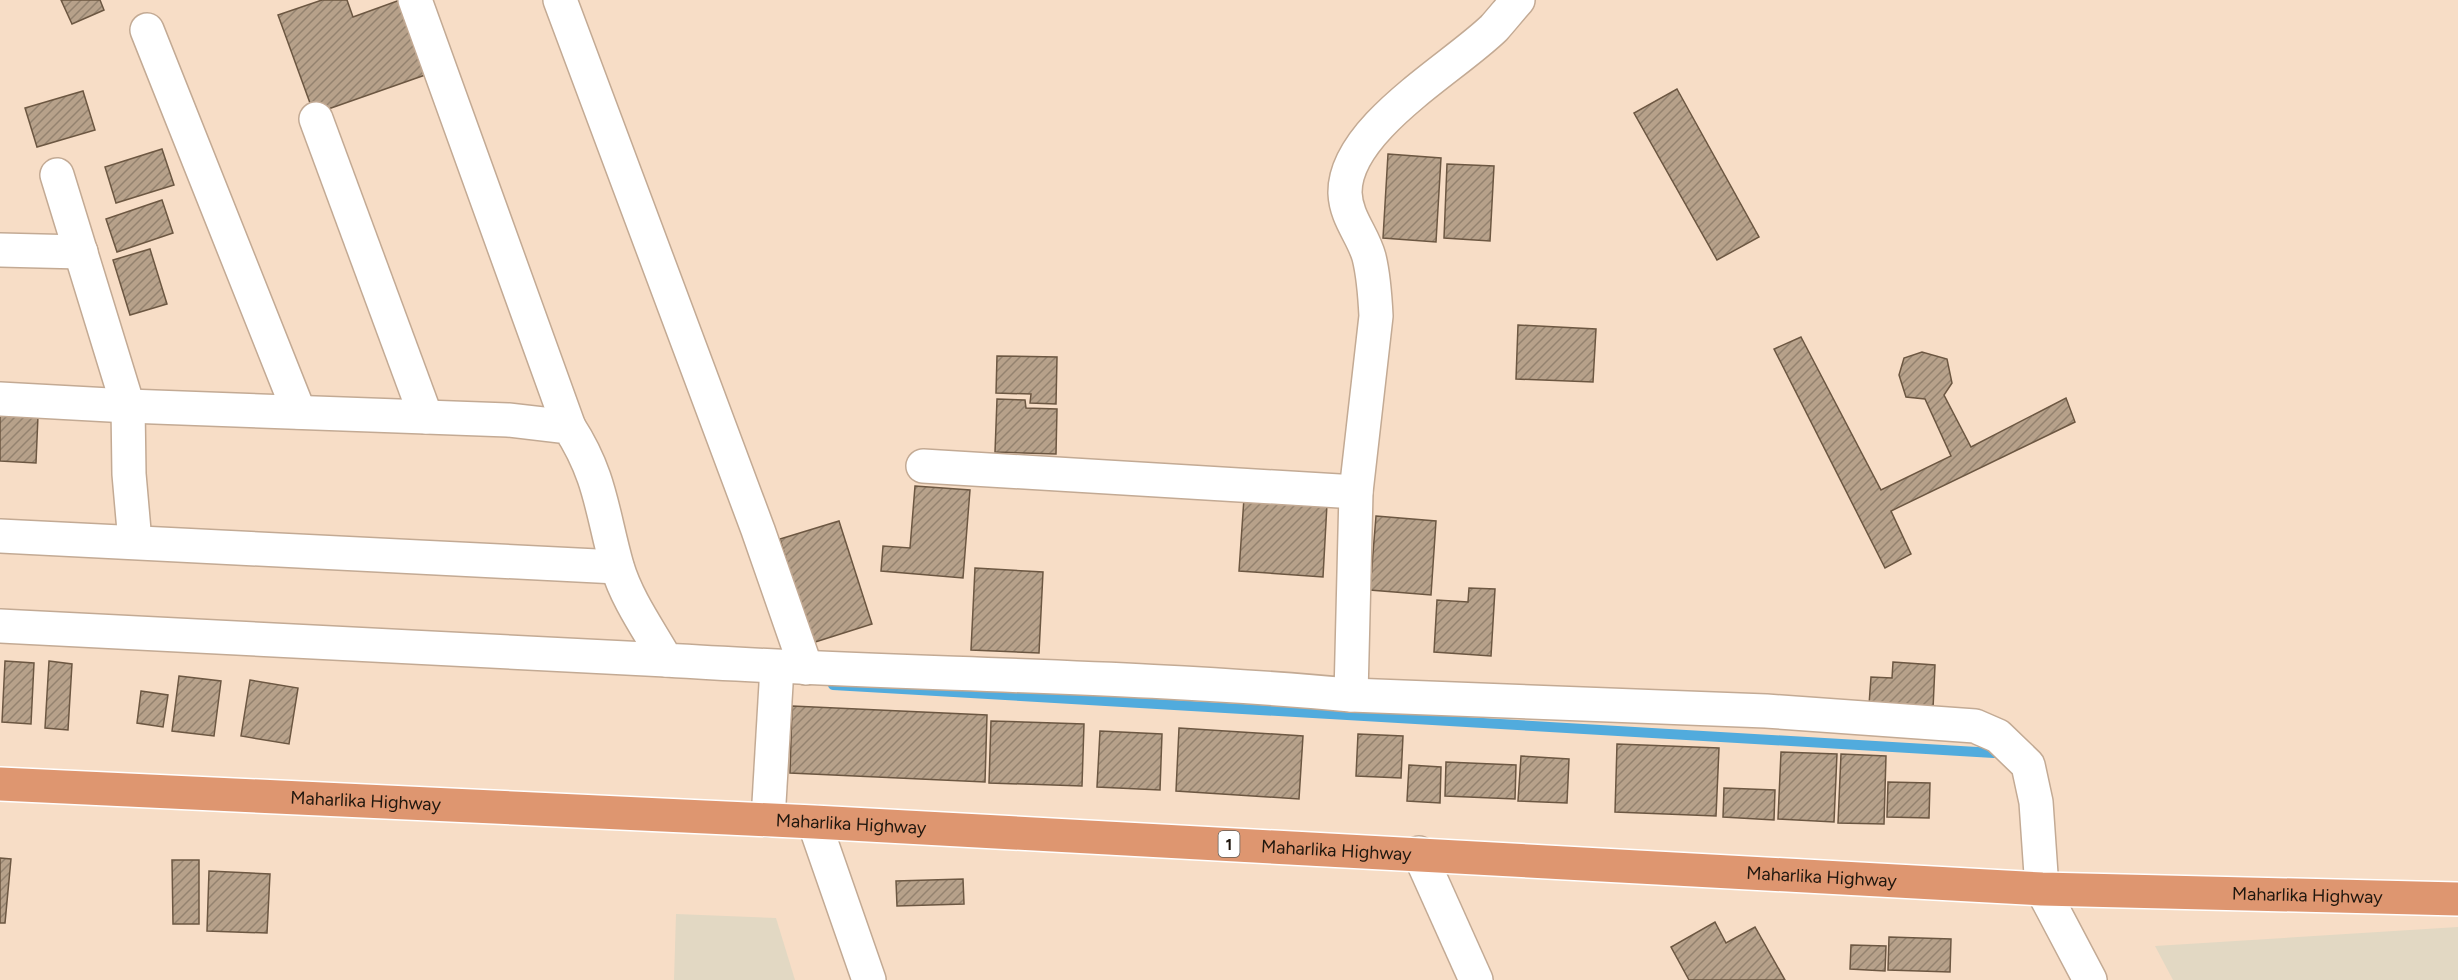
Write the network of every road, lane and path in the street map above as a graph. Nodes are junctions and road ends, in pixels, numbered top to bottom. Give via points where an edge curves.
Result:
1 (415, 0) edge
2 (560, 0) edge
3 (1518, 0) edge
4 (147, 30) dead end
5 (316, 119) dead end
6 (57, 175) dead end
7 (0, 250) edge
8 (81, 252) junction
9 (0, 399) edge
10 (128, 406) junction
11 (299, 412) junction
12 (426, 417) junction
13 (569, 427) junction
14 (922, 466) dead end
15 (1356, 492) junction
16 (0, 536) edge
17 (135, 542) junction
18 (617, 567) junction
19 (0, 626) edge
20 (666, 660) junction
21 (791, 667) junction
22 (1351, 695) junction
23 (0, 784) edge
24 (768, 820) junction
25 (814, 822) junction
26 (1419, 853) junction
27 (2042, 889) junction
28 (2458, 899) edge
29 (869, 980) edge
30 (1476, 980) edge
31 (2090, 980) edge

1 - 13 street
2 - 21 street via 758,530
3 - 15 street via 1493,28 1381,122 1358,151 1349,172 1345,194 1353,227 1368,255 1376,316
4 - 11 street
5 - 12 street
6 - 8 street
7 - 8 street
8 - 10 street
9 - 10 street
10 - 11 street
10 - 17 street
11 - 12 street
12 - 13 street
13 - 18 street via 591,466
14 - 15 street
15 - 22 street
16 - 17 street
17 - 18 street
18 - 20 street
19 - 20 street
20 - 21 street
21 - 22 street via 1122,680
21 - 24 street
22 - 27 street via 1766,711 1975,726 1998,736 2028,765 2036,802
23 - 24 highway, Maharlika Highway / 1
24 - 25 highway, Maharlika Highway / 1
25 - 26 highway, Maharlika Highway / 1
25 - 29 street
26 - 27 highway, Maharlika Highway / 1
26 - 30 street
27 - 28 highway, Maharlika Highway / 1
27 - 31 street

